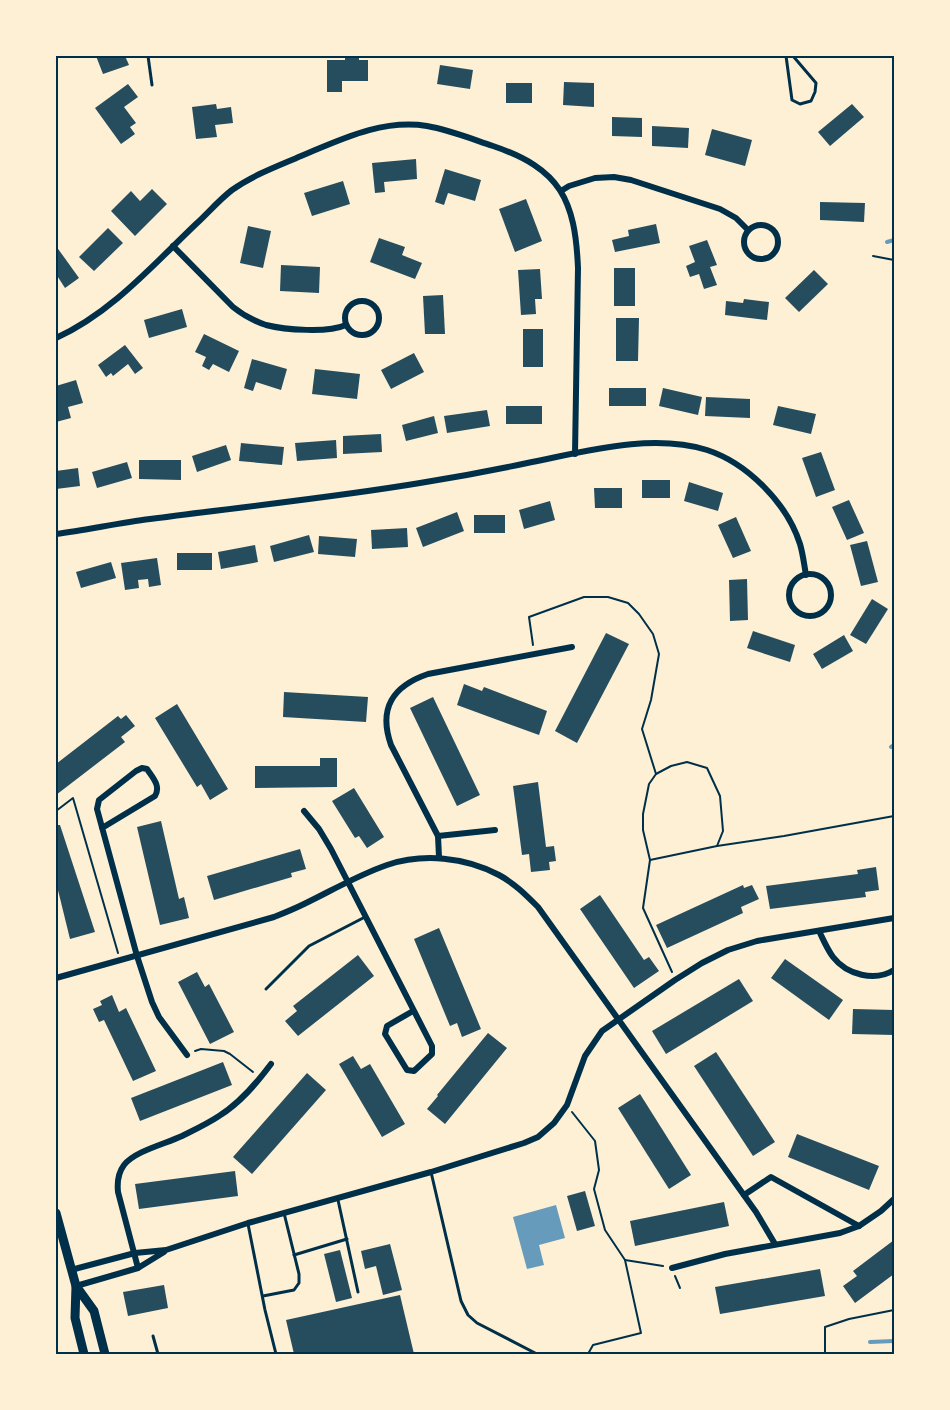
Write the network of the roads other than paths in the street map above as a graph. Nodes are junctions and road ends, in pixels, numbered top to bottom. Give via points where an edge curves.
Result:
1 (148, 56) edge
2 (786, 56) edge
3 (793, 56) edge
4 (153, 85) dead end
5 (561, 191) junction
6 (748, 230) junction
7 (173, 246) junction
8 (346, 325) junction
9 (56, 338) edge
10 (575, 454) junction
11 (56, 534) edge
12 (806, 575) junction
13 (572, 647) dead end
14 (304, 811) dead end
15 (102, 828) junction
16 (495, 830) dead end
17 (438, 836) junction
18 (439, 857) junction
19 (347, 882) junction
20 (365, 917) junction
21 (894, 918) edge
22 (819, 931) junction
23 (137, 956) junction
24 (894, 970) edge
25 (56, 978) edge
26 (266, 989) dead end
27 (412, 1011) junction
28 (618, 1020) junction
29 (186, 1055) road end
30 (271, 1064) dead end
31 (431, 1172) junction
32 (744, 1195) junction
33 (338, 1198) junction
34 (894, 1199) edge
35 (56, 1213) edge
36 (284, 1213) junction
37 (248, 1223) junction
38 (859, 1226) junction
39 (347, 1239) junction
40 (775, 1244) junction
41 (166, 1250) junction
42 (135, 1253) junction
43 (294, 1255) junction
44 (138, 1268) junction
45 (672, 1268) road end
46 (71, 1270) junction
47 (76, 1286) junction
48 (358, 1292) dead end
49 (263, 1296) junction
50 (153, 1336) dead end
51 (84, 1354) edge
52 (105, 1354) edge
53 (158, 1354) edge
54 (276, 1354) edge
55 (537, 1354) edge

1 - 4 lane
2 - 3 lane via 792,100 800,104 811,101 816,83
5 - 6 street via 595,178 631,180 720,209
5 - 7 street via 537,167 494,146 426,126 394,125 363,131 261,173 225,197
5 - 10 street via 577,239
6 - 6 street via 744,240 749,255 759,259 773,255 779,240 775,230 761,224
7 - 8 street via 233,307 256,321 311,330
7 - 9 street via 118,298
8 - 8 street via 358,335 369,333 379,321 378,310 365,300 354,302 346,309
10 - 11 street via 379,490
10 - 12 street via 638,443 669,443 707,450 739,466 763,485 785,512 799,543
12 - 12 street via 795,581 789,599 795,610 814,616 829,604 831,591 824,580
13 - 17 street via 428,674 409,681 392,700 387,713 391,745
14 - 19 street via 331,849
15 - 15 street via 99,800 136,771 147,769 158,785 155,796
15 - 23 street
16 - 17 street
17 - 18 street
18 - 19 street via 387,865
18 - 28 street via 481,867 524,892
19 - 20 street
19 - 23 street via 274,917
20 - 26 lane via 309,946
20 - 27 street
21 - 22 street
22 - 24 street via 832,956 857,974 881,975
22 - 28 street via 728,950 675,980
23 - 25 street
23 - 29 street via 159,1017
27 - 27 street via 432,1046 432,1054 414,1071 407,1070 385,1034 387,1026
28 - 31 street via 591,1046 567,1105 538,1137
28 - 32 street
30 - 42 street via 248,1092 219,1116 125,1164 117,1182 118,1192
31 - 33 street
31 - 55 lane via 461,1301 468,1315
32 - 38 street via 771,1177
32 - 40 street
33 - 36 street
33 - 39 lane
34 - 38 street
35 - 46 main road
36 - 37 street
36 - 43 lane
37 - 41 street
37 - 49 lane
38 - 40 street
39 - 43 lane
39 - 48 lane
40 - 45 street
41 - 42 street
41 - 44 street
42 - 44 street
42 - 46 street
43 - 49 lane via 299,1274 294,1290
44 - 47 street
46 - 47 main road
47 - 51 main road via 75,1318
47 - 52 main road via 94,1311
49 - 54 lane
50 - 53 lane

